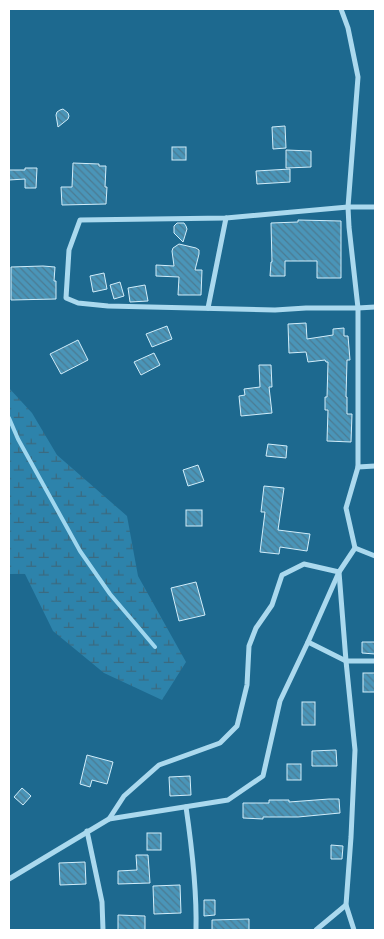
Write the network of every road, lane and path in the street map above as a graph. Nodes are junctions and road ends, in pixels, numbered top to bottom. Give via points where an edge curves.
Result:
1 (341, 9) edge
2 (348, 207) junction
3 (375, 207) edge
4 (226, 218) junction
5 (375, 307) edge
6 (208, 308) junction
7 (358, 308) junction
8 (358, 466) junction
9 (375, 466) edge
10 (355, 548) junction
11 (375, 556) edge
12 (339, 572) junction
13 (308, 642) junction
14 (346, 661) junction
15 (375, 661) edge
16 (186, 807) junction
17 (109, 819) junction
18 (87, 831) junction
19 (9, 878) edge
20 (346, 905) junction
21 (103, 930) edge
22 (196, 930) edge
23 (316, 930) edge
24 (354, 930) edge

1 - 2 street via 358,77
2 - 3 street
2 - 4 street
2 - 7 street
4 - 6 street
4 - 6 street via 80,220 69,250 66,298 78,304
5 - 7 street
6 - 7 street
7 - 8 street
8 - 9 street
8 - 10 street via 346,508
10 - 11 street
10 - 12 street
12 - 13 street
12 - 14 street
12 - 17 street via 304,564 282,575 272,605 256,628 249,646 247,685 237,726 220,743 159,765 124,796
13 - 14 street
13 - 16 street via 280,701 264,776 228,800
14 - 15 street
14 - 20 street via 355,750
16 - 17 street
16 - 22 street via 192,848
17 - 18 street
18 - 19 street
18 - 21 street via 102,902
20 - 23 street
20 - 24 street

